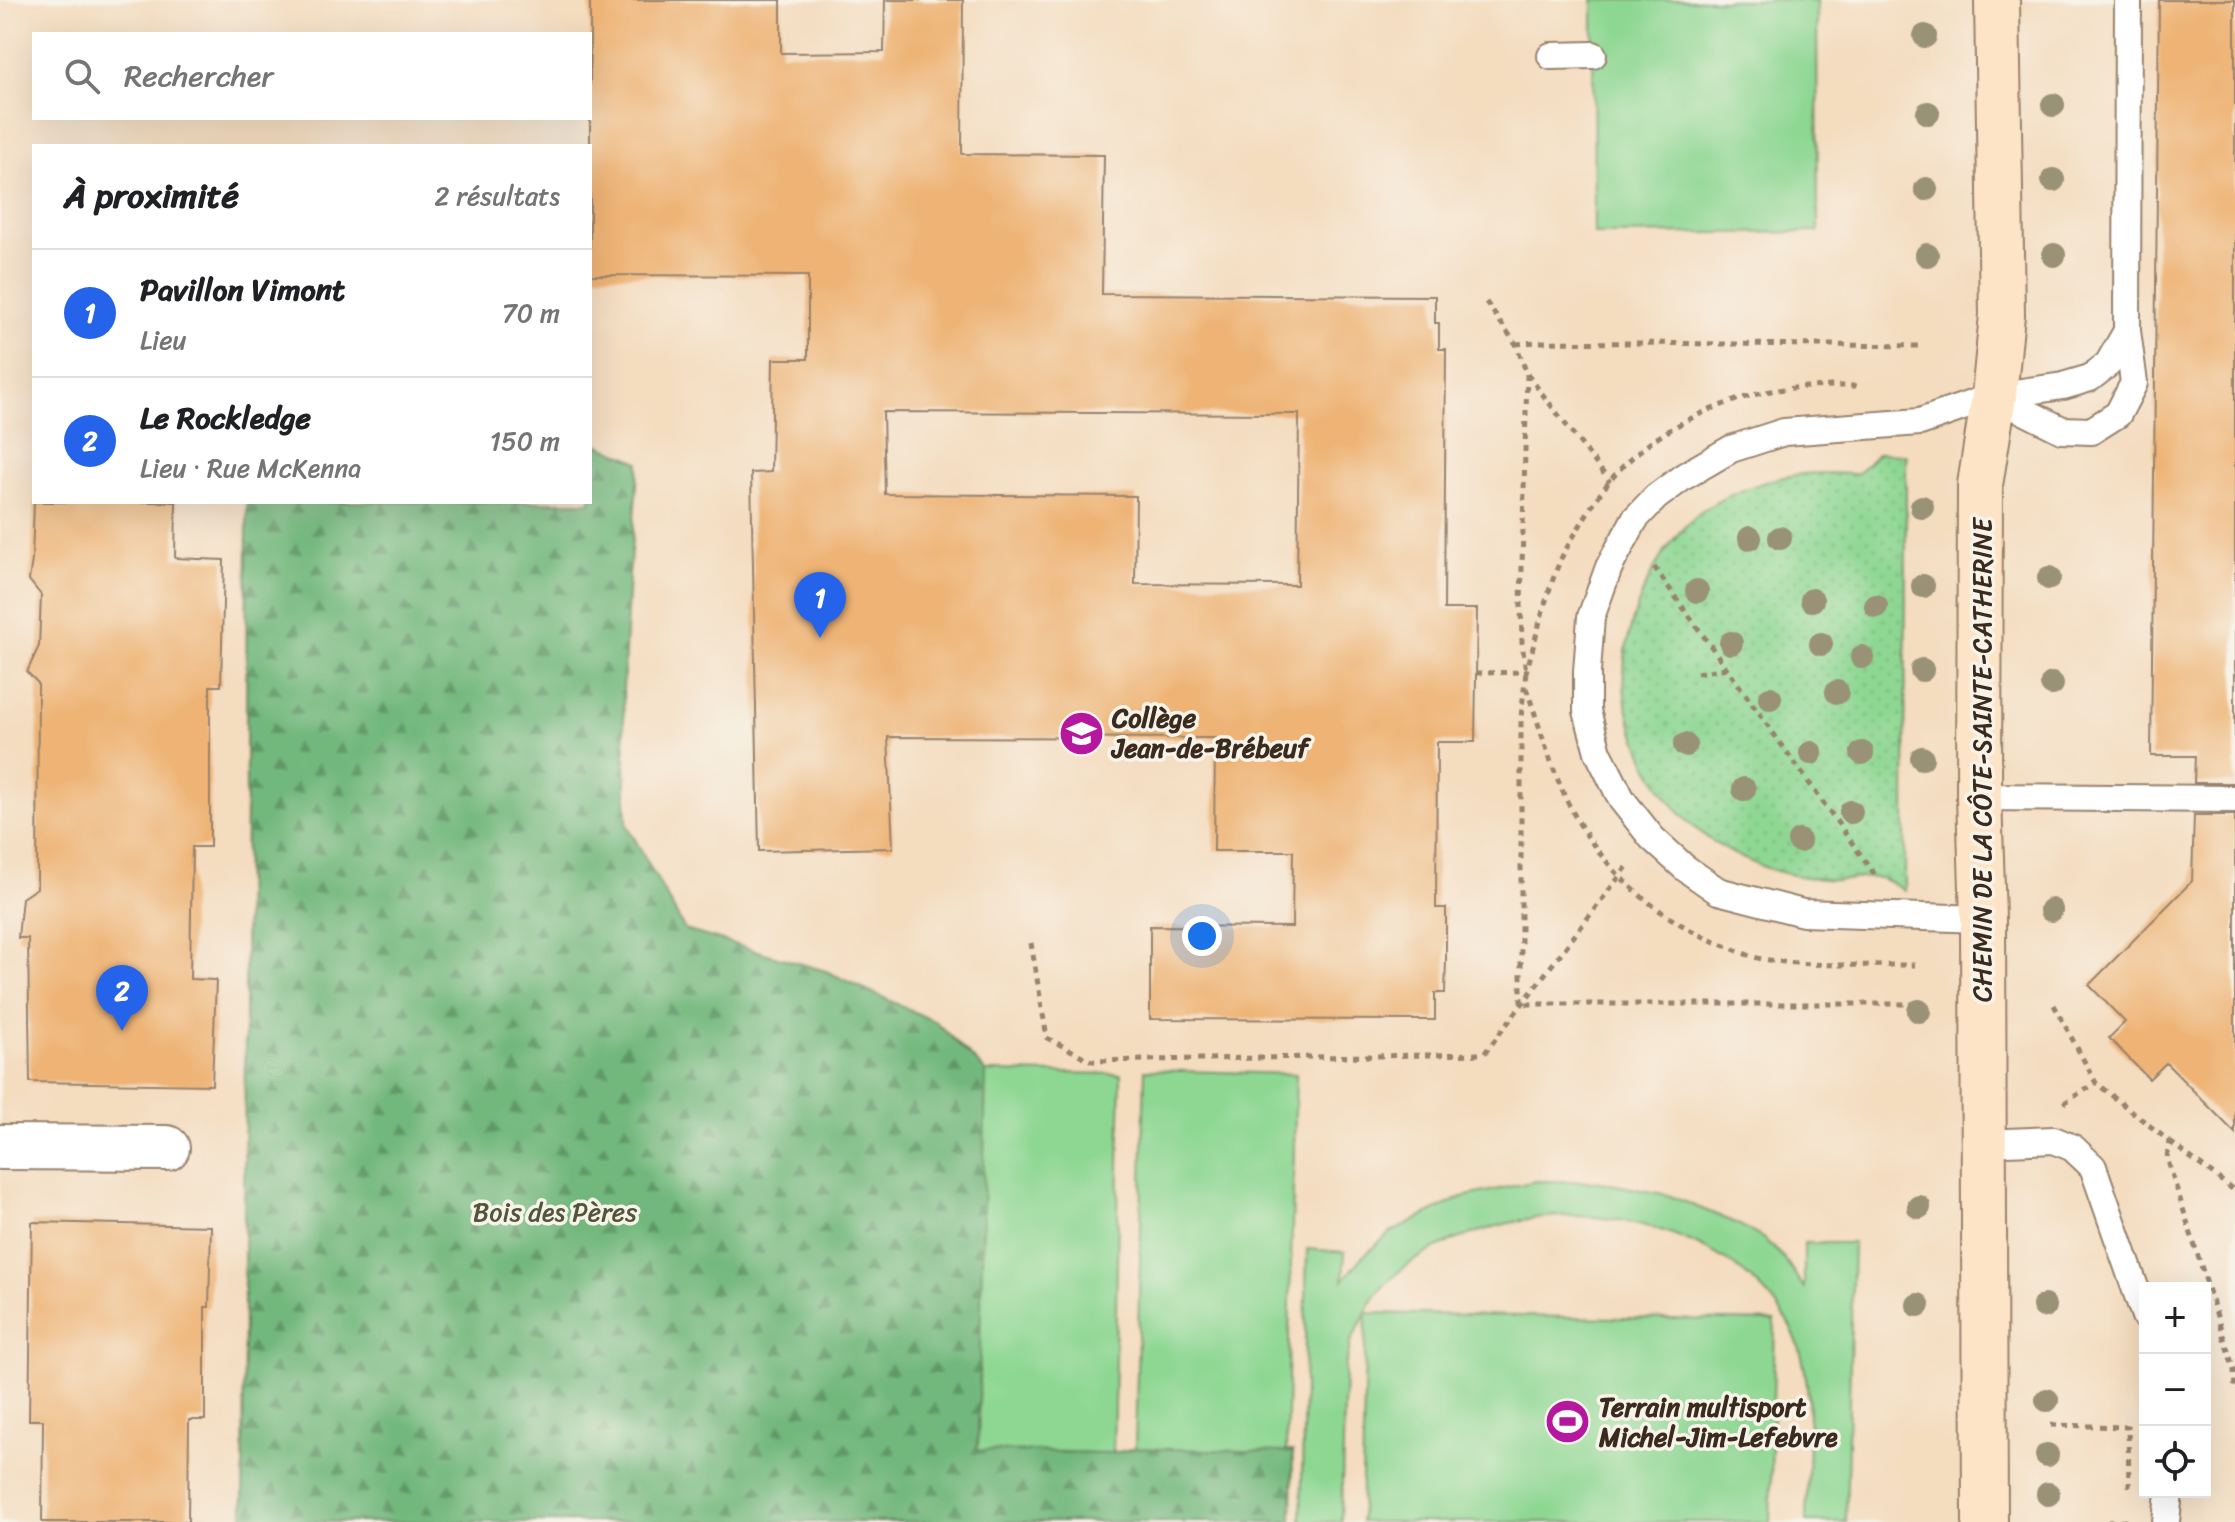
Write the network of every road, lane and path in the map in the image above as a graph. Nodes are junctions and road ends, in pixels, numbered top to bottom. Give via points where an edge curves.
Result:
1 (1997, 0) edge
2 (2128, 0) edge
3 (1593, 55) dead end
4 (1551, 56) dead end
5 (1486, 302) dead end
6 (2127, 331) junction
7 (1516, 344) junction
8 (1919, 346) dead end
9 (1527, 374) junction
10 (1994, 396) junction
11 (1613, 486) dead end
12 (1654, 567) dead end
13 (1727, 668) junction
14 (1526, 672) junction
15 (1476, 673) dead end
16 (1697, 673) dead end
17 (1979, 797) junction
18 (2235, 799) edge
19 (1618, 877) dead end
20 (1883, 886) dead end
21 (1983, 919) junction
22 (1031, 943) dead end
23 (1521, 1004) junction
24 (1915, 1004) dead end
25 (2054, 1005) dead end
26 (2096, 1083) junction
27 (2059, 1107) dead end
28 (2169, 1141) junction
29 (1983, 1143) junction
30 (0, 1147) edge
31 (167, 1148) dead end
32 (2235, 1191) edge
33 (2139, 1299) edge
34 (2235, 1370) edge
35 (2235, 1391) edge
36 (2051, 1425) dead end
37 (2129, 1491) dead end
38 (2168, 1498) edge
39 (2128, 1506) dead end
40 (1985, 1522) edge
41 (2108, 1522) edge
42 (2166, 1522) edge

1 - 10 main road, CHEMIN DE LA CÔTE-SAINTE-CATHERINE via 2002,315
2 - 6 lane
3 - 4 lane
5 - 7 path
6 - 10 lane via 2108,364 2090,378
6 - 10 lane via 2134,383 2118,414 2091,431 2062,430
7 - 8 path
7 - 9 path
9 - 11 path
9 - 14 path via 1521,605
10 - 17 main road, CHEMIN DE LA CÔTE-SAINTE-CATHERINE via 1980,485
10 - 21 lane via 1920,422 1784,432 1731,449 1683,477 1635,519 1609,567 1591,617 1587,672 1587,711 1598,752 1622,800 1652,838 1718,891 1803,913
12 - 13 path
13 - 16 path
13 - 20 path
14 - 15 path
14 - 23 path via 1521,717
17 - 18 lane
17 - 21 main road, CHEMIN DE LA CÔTE-SAINTE-CATHERINE
19 - 23 path
21 - 29 main road, CHEMIN DE LA CÔTE-SAINTE-CATHERINE
22 - 23 path via 1047,1038 1092,1061 1484,1054
23 - 24 path
25 - 26 path
26 - 27 path
26 - 28 path
28 - 32 path
28 - 34 path via 2167,1158
29 - 33 lane via 2054,1140 2073,1148 2093,1167
29 - 40 main road, CHEMIN DE LA CÔTE-SAINTE-CATHERINE
30 - 31 street
34 - 35 path
36 - 37 path via 2128,1427
38 - 42 lane
39 - 41 path via 2128,1521

